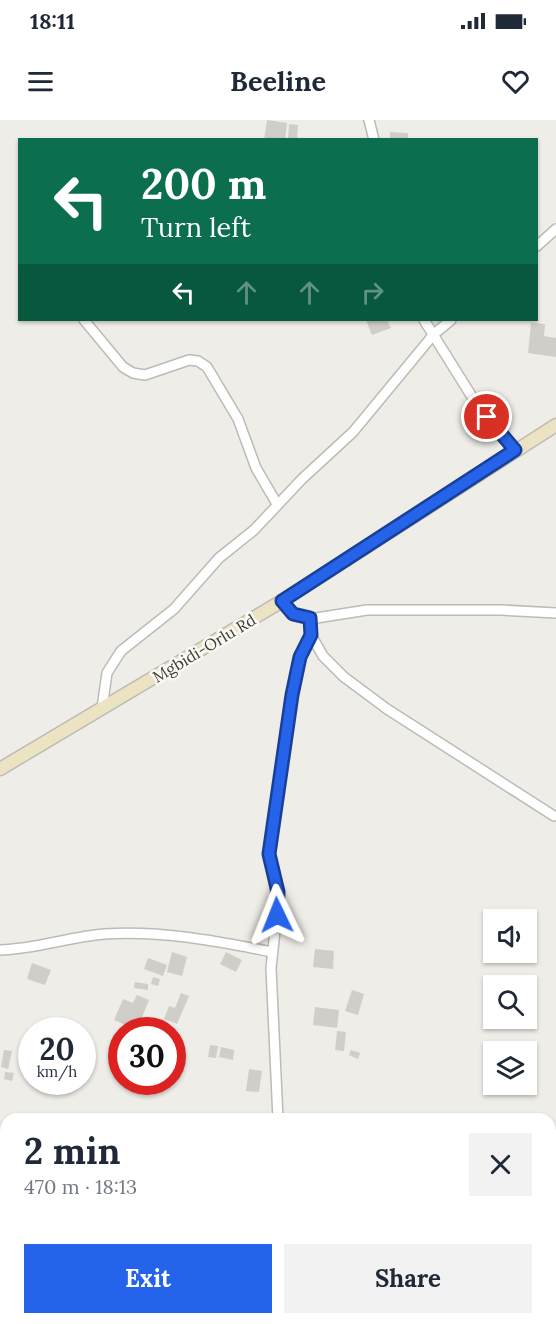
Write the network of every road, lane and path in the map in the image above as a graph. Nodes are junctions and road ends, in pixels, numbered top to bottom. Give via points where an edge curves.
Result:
1 (369, 120) edge
2 (374, 138) edge
3 (556, 230) edge
4 (538, 245) edge
5 (85, 321) edge
6 (425, 321) edge
7 (450, 321) edge
8 (434, 334) junction
9 (556, 425) edge
10 (515, 450) junction
11 (277, 504) junction
12 (282, 601) junction
13 (556, 614) edge
14 (310, 618) junction
15 (311, 635) junction
16 (102, 708) junction
17 (0, 769) edge
18 (554, 816) dead end
19 (0, 950) edge
20 (272, 952) junction
21 (278, 1113) edge

1 - 2 street
3 - 4 street
5 - 11 street via 123,368 133,373 145,375 189,360 207,367 238,419 256,468
6 - 8 street
7 - 8 street
8 - 10 street via 474,400
8 - 11 street via 353,432
9 - 10 main road, Mgbidi-Orlu Rd
10 - 12 main road, Mgbidi-Orlu Rd
11 - 16 street via 254,530 219,558 174,609 121,651 107,674
12 - 14 street via 293,614
12 - 16 main road, Mgbidi-Orlu Rd
13 - 14 street via 501,609 367,610
14 - 15 street
15 - 18 street via 323,656 344,677
15 - 20 street via 300,657 292,695 269,854 279,903
16 - 17 main road, Mgbidi-Orlu Rd
19 - 20 street via 128,933
20 - 21 street

